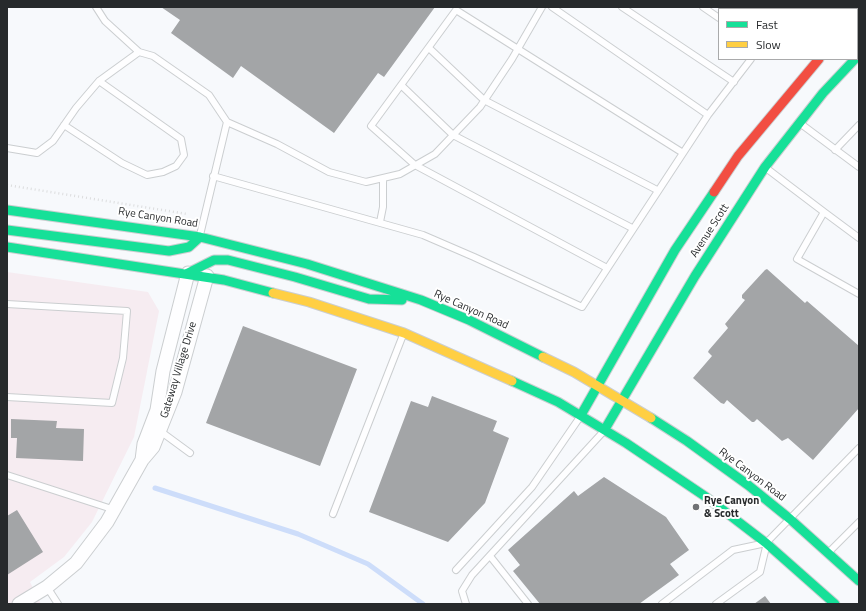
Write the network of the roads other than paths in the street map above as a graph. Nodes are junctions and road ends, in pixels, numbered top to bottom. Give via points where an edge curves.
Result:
1 (96, 7) edge
2 (542, 7) edge
3 (552, 7) edge
4 (622, 7) edge
5 (703, 7) edge
6 (718, 17) edge
7 (428, 48) junction
8 (518, 48) junction
9 (139, 52) junction
10 (750, 60) edge
11 (818, 60) edge
12 (854, 60) edge
13 (99, 81) junction
14 (734, 82) junction
15 (401, 85) junction
16 (484, 100) junction
17 (708, 115) junction
18 (227, 122) junction
19 (800, 122) junction
20 (64, 125) junction
21 (859, 125) edge
22 (453, 135) junction
23 (7, 148) edge
24 (835, 150) junction
25 (683, 153) junction
26 (415, 165) junction
27 (765, 167) junction
28 (859, 168) edge
29 (213, 176) junction
30 (383, 178) junction
31 (657, 190) junction
32 (7, 210) edge
33 (824, 212) junction
34 (380, 222) junction
35 (632, 228) junction
36 (7, 230) edge
37 (200, 237) junction
38 (859, 238) edge
39 (7, 247) edge
40 (607, 268) junction
41 (188, 274) junction
42 (206, 276) junction
43 (859, 294) edge
44 (421, 300) junction
45 (7, 304) edge
46 (404, 333) junction
47 (598, 385) junction
48 (7, 397) edge
49 (623, 400) junction
50 (581, 415) junction
51 (605, 429) junction
52 (160, 431) junction
53 (859, 448) edge
54 (190, 453) dead end
55 (142, 460) junction
56 (7, 475) edge
57 (115, 510) junction
58 (333, 514) dead end
59 (790, 520) junction
60 (859, 522) edge
61 (766, 543) junction
62 (828, 553) junction
63 (490, 556) junction
64 (456, 570) dead end
65 (859, 581) edge
66 (47, 587) junction
67 (18, 604) edge
68 (58, 604) edge
69 (466, 604) edge
70 (528, 604) edge
71 (662, 604) edge
72 (716, 604) edge
73 (835, 604) edge

1 - 9 lane via 105,21
2 - 8 lane
3 - 17 lane
4 - 14 lane
5 - 6 lane
7 - 8 lane via 456,10
7 - 15 lane
7 - 16 lane
8 - 16 lane
8 - 25 lane
9 - 13 lane
9 - 18 lane via 153,56 210,95
10 - 14 lane
11 - 47 main road, Avenue Scott via 738,156 675,250
12 - 19 main road, Avenue Scott
13 - 20 lane
13 - 20 lane via 181,139 184,155 176,166 147,175 122,163
14 - 17 lane
15 - 22 lane
15 - 26 lane via 371,126
16 - 22 lane
16 - 31 lane
17 - 25 lane
18 - 29 lane
18 - 30 lane via 277,144 329,172 366,182
19 - 24 lane
19 - 27 main road, Avenue Scott
20 - 23 lane via 53,141 37,153
21 - 24 lane
22 - 26 lane via 435,154
22 - 35 lane
24 - 28 lane
25 - 31 lane
26 - 30 lane via 400,174
26 - 40 lane
27 - 33 lane
27 - 49 main road, Avenue Scott via 695,276
29 - 34 lane
29 - 37 lane
30 - 34 lane
31 - 35 lane
32 - 37 main road, Rye Canyon Road
33 - 38 lane
33 - 43 lane via 797,259
34 - 40 lane via 423,235 582,307
35 - 40 lane
36 - 37 main road via 169,251 189,247
37 - 44 main road, Rye Canyon Road via 308,264
39 - 41 main road
41 - 42 main road
41 - 44 main road via 214,260 228,260 369,299
41 - 55 street, Gateway Village Drive via 163,371 157,410 144,444
42 - 46 main road via 309,302
42 - 52 street, Gateway Village Drive via 175,392
44 - 47 main road, Rye Canyon Road via 469,320
45 - 48 lane via 127,311 123,358 112,403
46 - 50 main road via 491,370
46 - 58 lane
47 - 49 main road, Rye Canyon Road
47 - 50 main road, Avenue Scott
49 - 51 main road, Avenue Scott
49 - 59 main road, Rye Canyon Road via 687,441 748,485
50 - 51 main road
50 - 64 lane via 532,487
51 - 61 main road via 706,497
51 - 63 lane
52 - 54 lane
52 - 55 street, Gateway Village Drive via 153,448
53 - 59 lane
55 - 57 street, Gateway Village Drive
56 - 57 lane
57 - 66 street, Gateway Village Drive via 76,563
59 - 61 lane
59 - 62 main road, Rye Canyon Road
60 - 62 lane
61 - 71 lane via 734,550
61 - 72 lane via 760,572
61 - 73 main road
62 - 65 main road, Rye Canyon Road
63 - 69 lane via 472,575 462,591
63 - 70 lane
66 - 67 street, Gateway Village Drive
66 - 68 lane

